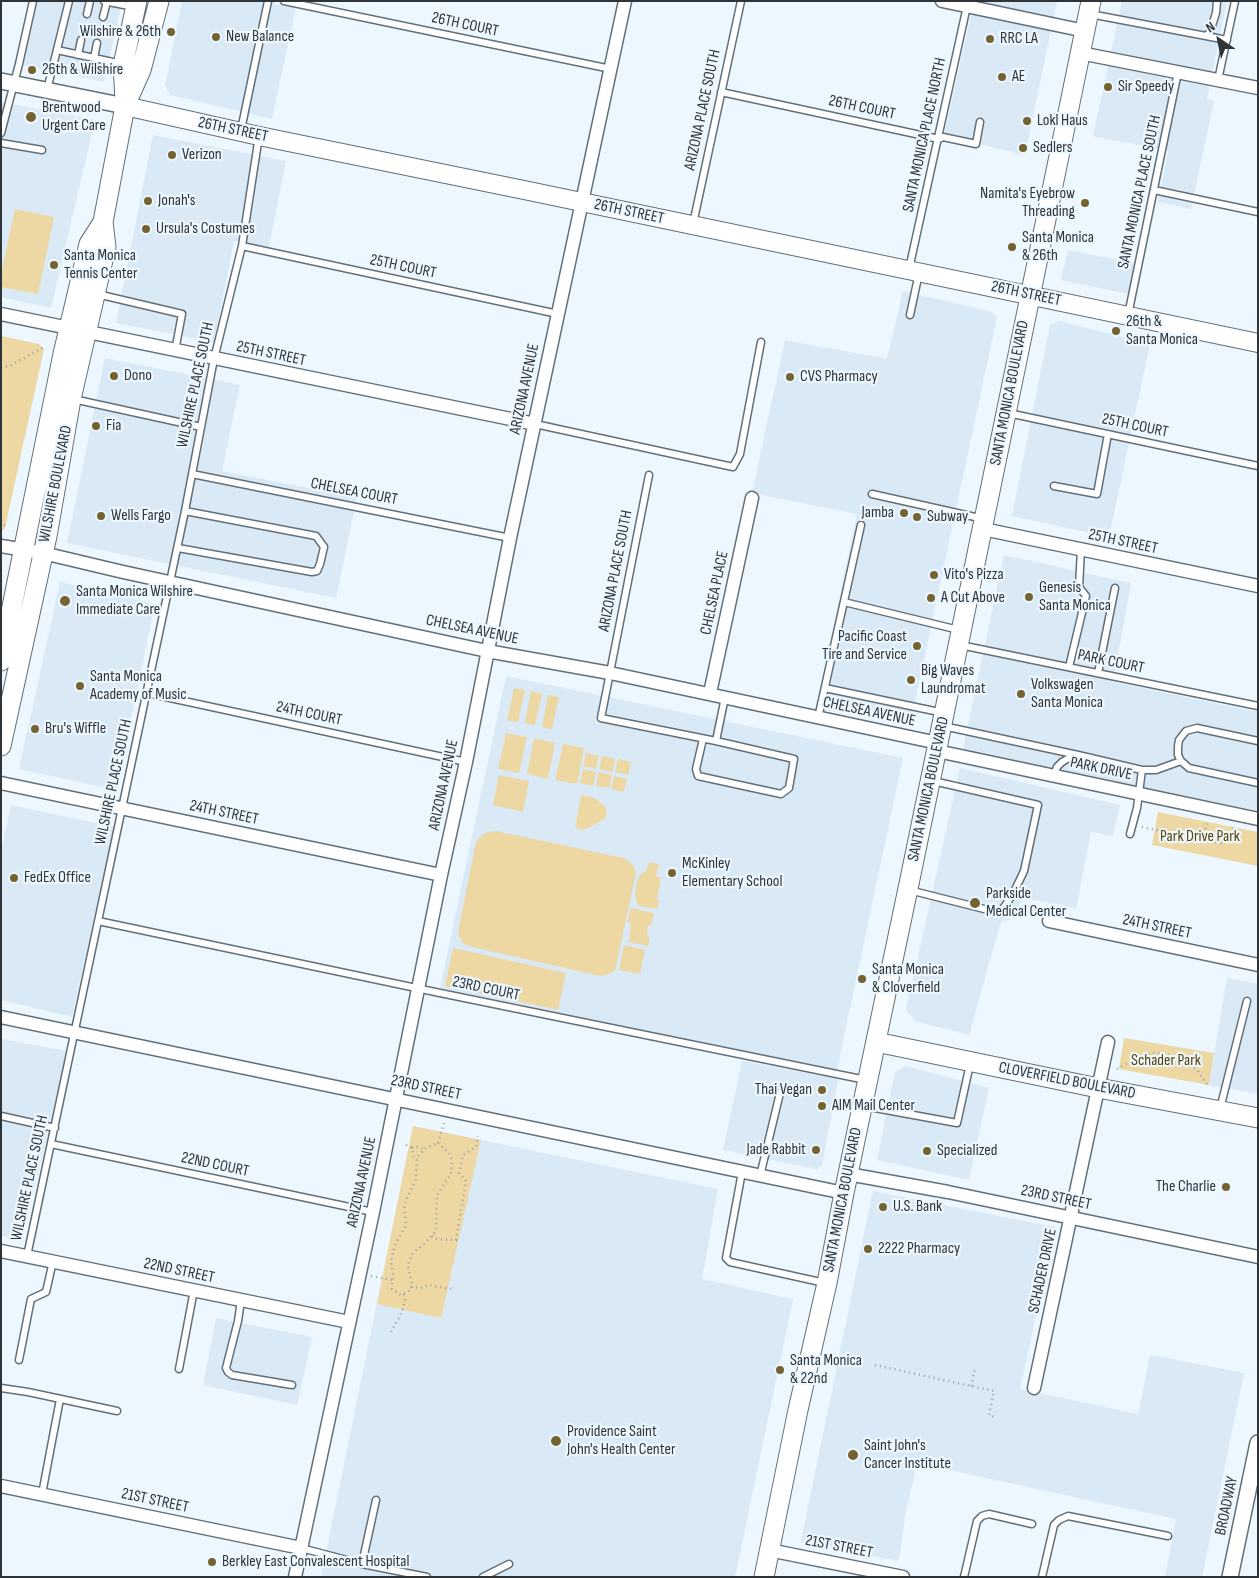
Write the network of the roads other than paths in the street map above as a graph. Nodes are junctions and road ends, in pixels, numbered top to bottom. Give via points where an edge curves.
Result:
1 (33, 1) edge
2 (69, 1) edge
3 (90, 1) edge
4 (158, 1) edge
5 (268, 1) edge
6 (284, 1) edge
7 (625, 1) edge
8 (741, 1) edge
9 (1217, 1) edge
10 (1235, 1) edge
11 (105, 2) edge
12 (947, 2) edge
13 (136, 4) edge
14 (967, 6) junction
15 (87, 14) dead end
16 (1088, 15) edge
17 (103, 17) dead end
18 (1206, 36) junction
19 (81, 40) dead end
20 (1227, 40) junction
21 (97, 43) dead end
22 (57, 50) junction
23 (1080, 53) junction
24 (78, 55) junction
25 (94, 58) junction
26 (123, 64) junction
27 (611, 69) junction
28 (1178, 72) junction
29 (1218, 80) junction
30 (7, 82) edge
31 (1258, 88) edge
32 (47, 90) junction
33 (721, 92) junction
34 (125, 106) junction
35 (980, 122) dead end
36 (241, 132) junction
37 (1, 133) edge
38 (260, 136) junction
39 (939, 139) junction
40 (1, 143) edge
41 (42, 150) dead end
42 (1154, 190) junction
43 (583, 203) junction
44 (1258, 212) edge
45 (103, 222) junction
46 (692, 225) junction
47 (242, 246) junction
48 (914, 271) junction
49 (96, 293) junction
50 (1030, 295) junction
51 (1, 314) edge
52 (558, 314) junction
53 (910, 315) dead end
54 (1128, 317) junction
55 (78, 329) junction
56 (761, 342) dead end
57 (1258, 344) edge
58 (175, 350) junction
59 (214, 359) junction
60 (72, 399) junction
61 (1006, 413) junction
62 (535, 424) junction
63 (201, 427) junction
64 (1108, 434) junction
65 (44, 444) junction
66 (64, 447) junction
67 (1258, 466) edge
68 (192, 474) junction
69 (649, 475) dead end
70 (1054, 486) dead end
71 (872, 494) dead end
72 (752, 498) dead end
73 (185, 511) junction
74 (861, 524) dead end
75 (984, 524) junction
76 (510, 538) junction
77 (1, 546) edge
78 (178, 548) junction
79 (1081, 549) junction
80 (24, 550) junction
81 (43, 553) junction
82 (170, 582) junction
83 (1258, 586) edge
84 (1115, 588) dead end
85 (844, 602) junction
86 (6, 620) edge
87 (960, 638) junction
88 (487, 651) junction
89 (1, 661) edge
90 (1069, 668) junction
91 (610, 673) junction
92 (1098, 673) junction
93 (825, 688) junction
94 (147, 693) junction
95 (710, 694) junction
96 (725, 697) junction
97 (1258, 706) edge
98 (818, 718) junction
99 (940, 733) junction
100 (703, 739) junction
101 (716, 741) junction
102 (1258, 741) edge
103 (1, 746) edge
104 (1078, 755) junction
105 (1181, 761) junction
106 (466, 762) junction
107 (1142, 770) junction
108 (1054, 776) junction
109 (931, 781) junction
110 (1, 783) edge
111 (1258, 783) edge
112 (1139, 794) junction
113 (122, 808) junction
114 (1258, 819) edge
115 (1130, 834) dead end
116 (441, 875) junction
117 (908, 889) junction
118 (98, 921) junction
119 (1049, 921) dead end
120 (1258, 964) edge
121 (419, 989) junction
122 (1247, 1001) dead end
123 (1, 1016) edge
124 (75, 1032) junction
125 (876, 1042) junction
126 (1108, 1042) dead end
127 (970, 1062) junction
128 (868, 1080) junction
129 (1098, 1088) junction
130 (780, 1093) dead end
131 (396, 1099) junction
132 (862, 1105) junction
133 (1220, 1110) junction
134 (1, 1116) edge
135 (1258, 1118) edge
136 (54, 1128) junction
137 (51, 1144) junction
138 (742, 1172) junction
139 (848, 1174) junction
140 (760, 1176) junction
141 (844, 1193) junction
142 (373, 1212) junction
143 (1072, 1218) junction
144 (1, 1251) edge
145 (27, 1256) junction
146 (1258, 1257) edge
147 (53, 1261) junction
148 (827, 1283) junction
149 (194, 1290) junction
150 (241, 1300) junction
151 (349, 1322) junction
152 (19, 1360) dead end
153 (179, 1369) dead end
154 (292, 1385) dead end
155 (1, 1388) edge
156 (1034, 1388) dead end
157 (60, 1399) junction
158 (117, 1411) dead end
159 (1258, 1443) edge
160 (1, 1486) edge
161 (42, 1494) junction
162 (376, 1500) dead end
163 (1032, 1524) dead end
164 (1168, 1536) dead end
165 (301, 1548) junction
166 (769, 1550) junction
167 (362, 1564) junction
168 (509, 1564) dead end
169 (886, 1575) edge
170 (295, 1577) edge
171 (427, 1577) edge
172 (483, 1577) edge
173 (764, 1577) edge
174 (903, 1577) edge
175 (964, 1577) edge
176 (1042, 1577) edge
177 (1230, 1577) edge

1 - 30 lane via 19,64
2 - 22 lane
3 - 15 lane
4 - 34 main road, WILSHIRE BOULEVARD via 141,70
5 - 36 lane
6 - 27 lane, 26TH COURT
7 - 27 street, ARIZONA AVENUE
8 - 33 lane, ARIZONA PLACE SOUTH
9 - 18 lane via 1216,13
10 - 20 lane
11 - 13 lane
11 - 17 lane
12 - 14 street
13 - 26 main road, WILSHIRE BOULEVARD
14 - 16 street
14 - 39 lane, SANTA MONICA PLACE NORTH
16 - 18 lane
16 - 23 main road, SANTA MONICA BOULEVARD
18 - 20 lane
19 - 24 lane
20 - 29 lane
21 - 25 lane
22 - 24 lane
22 - 32 lane
23 - 28 street
23 - 50 main road, SANTA MONICA BOULEVARD
24 - 25 lane
25 - 26 lane
26 - 34 main road, WILSHIRE BOULEVARD
27 - 43 street, ARIZONA AVENUE
28 - 29 street
28 - 42 lane, SANTA MONICA PLACE SOUTH
29 - 31 street
30 - 32 street, 26TH STREET
30 - 37 lane
32 - 34 street, 26TH STREET
33 - 39 lane, 26TH COURT
33 - 46 lane, ARIZONA PLACE SOUTH
34 - 36 main road, 26TH STREET
34 - 45 main road, WILSHIRE BOULEVARD
35 - 39 lane, 26TH COURT via 976,144 943,137
36 - 38 main road, 26TH STREET
38 - 43 main road, 26TH STREET
38 - 47 lane, WILSHIRE PLACE SOUTH
39 - 48 lane, SANTA MONICA PLACE NORTH
40 - 41 lane
42 - 44 lane
42 - 54 lane, SANTA MONICA PLACE SOUTH
43 - 46 main road, 26TH STREET
43 - 52 street, ARIZONA AVENUE
45 - 49 main road, WILSHIRE BOULEVARD via 106,247
45 - 55 main road, WILSHIRE BOULEVARD via 89,244
46 - 48 main road, 26TH STREET
47 - 52 lane, 25TH COURT
47 - 59 lane, WILSHIRE PLACE SOUTH
48 - 50 main road, 26TH STREET
48 - 53 lane, SANTA MONICA PLACE NORTH
49 - 55 main road, WILSHIRE BOULEVARD
49 - 58 lane via 182,314
50 - 54 main road, 26TH STREET
50 - 61 main road, SANTA MONICA BOULEVARD
51 - 55 street, 25TH STREET
52 - 62 street, ARIZONA AVENUE
54 - 57 main road, 26TH STREET
55 - 58 street, 25TH STREET
55 - 60 main road, WILSHIRE BOULEVARD
55 - 65 main road, WILSHIRE BOULEVARD
56 - 62 lane via 740,454 734,466
58 - 59 street, 25TH STREET
59 - 62 street, 25TH STREET
59 - 63 lane, WILSHIRE PLACE SOUTH
60 - 63 lane
60 - 66 main road, WILSHIRE BOULEVARD
61 - 64 lane, 25TH COURT
61 - 75 main road, SANTA MONICA BOULEVARD
62 - 76 street, ARIZONA AVENUE
63 - 68 lane, WILSHIRE PLACE SOUTH
64 - 67 lane, 25TH COURT
64 - 70 lane via 1097,494
65 - 66 main road
65 - 80 main road, WILSHIRE BOULEVARD
66 - 81 main road, WILSHIRE BOULEVARD
68 - 73 lane, WILSHIRE PLACE SOUTH
68 - 76 lane, CHELSEA COURT
69 - 91 lane, ARIZONA PLACE SOUTH
71 - 75 lane
72 - 95 street, CHELSEA PLACE
73 - 78 lane, WILSHIRE PLACE SOUTH
73 - 78 lane via 316,536 324,547 317,571 312,572
74 - 85 lane
75 - 79 street, 25TH STREET
75 - 87 main road, SANTA MONICA BOULEVARD
76 - 88 street, ARIZONA AVENUE
77 - 80 street, CHELSEA AVENUE
78 - 82 lane, WILSHIRE PLACE SOUTH
79 - 83 street, 25TH STREET
79 - 90 lane via 1079,587 1086,596
80 - 81 street, CHELSEA AVENUE
80 - 86 main road, WILSHIRE BOULEVARD
81 - 82 street, CHELSEA AVENUE
81 - 103 main road, WILSHIRE BOULEVARD
82 - 88 street, CHELSEA AVENUE
82 - 94 lane, WILSHIRE PLACE SOUTH
84 - 92 lane
85 - 87 lane, PARK COURT
85 - 93 lane
86 - 89 main road, WILSHIRE BOULEVARD
87 - 90 lane, PARK COURT
87 - 99 main road, SANTA MONICA BOULEVARD
88 - 91 street, CHELSEA AVENUE
88 - 106 street, ARIZONA AVENUE
90 - 92 lane, PARK COURT
91 - 95 street, CHELSEA AVENUE
91 - 100 lane, ARIZONA PLACE SOUTH via 601,718
92 - 97 lane, PARK COURT
93 - 98 lane
93 - 99 lane
94 - 106 lane, 24TH COURT
94 - 113 lane, WILSHIRE PLACE SOUTH
95 - 96 street, CHELSEA AVENUE
96 - 98 street, CHELSEA AVENUE
96 - 101 lane
98 - 99 street, CHELSEA AVENUE
99 - 104 lane
99 - 108 street, PARK DRIVE
99 - 109 main road, SANTA MONICA BOULEVARD
100 - 101 lane
100 - 101 lane via 696,769 698,776 781,794 789,788 794,759
102 - 105 lane via 1192,728 1179,740
104 - 107 lane
104 - 108 lane via 1062,762
105 - 107 lane via 1156,770
105 - 111 lane via 1194,769
106 - 116 street, ARIZONA AVENUE
107 - 112 lane
108 - 112 street, PARK DRIVE
109 - 117 main road, SANTA MONICA BOULEVARD
109 - 117 lane via 1038,805 1024,871 1000,913
110 - 113 street, 24TH STREET
112 - 114 street, PARK DRIVE
112 - 115 lane
113 - 116 street, 24TH STREET
113 - 118 lane, WILSHIRE PLACE SOUTH
116 - 121 street, ARIZONA AVENUE
117 - 125 main road, SANTA MONICA BOULEVARD
118 - 121 lane, 23RD COURT
118 - 124 lane, WILSHIRE PLACE SOUTH
119 - 120 street, 24TH STREET
121 - 128 lane, 23RD COURT
121 - 131 street, ARIZONA AVENUE
122 - 133 lane
123 - 124 street, 23RD STREET
124 - 131 street, 23RD STREET
124 - 136 lane, WILSHIRE PLACE SOUTH
125 - 127 main road, CLOVERFIELD BOULEVARD
125 - 128 main road, SANTA MONICA BOULEVARD
126 - 129 street, SCHADER DRIVE
127 - 129 main road, CLOVERFIELD BOULEVARD
127 - 132 lane via 957,1123
128 - 132 main road, SANTA MONICA BOULEVARD
129 - 133 main road, CLOVERFIELD BOULEVARD
129 - 143 street, SCHADER DRIVE
130 - 140 lane
131 - 138 street, 23RD STREET
131 - 142 street, ARIZONA AVENUE
132 - 139 main road, SANTA MONICA BOULEVARD
133 - 135 main road, CLOVERFIELD BOULEVARD
134 - 136 lane
136 - 137 lane, WILSHIRE PLACE SOUTH
137 - 142 lane, 22ND COURT
137 - 145 lane, WILSHIRE PLACE SOUTH
138 - 140 street, 23RD STREET
138 - 148 lane via 726,1258 730,1262
139 - 141 main road, SANTA MONICA BOULEVARD
139 - 143 street, 23RD STREET
140 - 141 street, 23RD STREET
141 - 148 main road, SANTA MONICA BOULEVARD
142 - 151 street, ARIZONA AVENUE
143 - 146 street, 23RD STREET
143 - 156 street, SCHADER DRIVE
144 - 145 street, 22ND STREET
145 - 147 street, 22ND STREET
147 - 149 street, 22ND STREET
147 - 152 lane via 46,1292 31,1299
148 - 166 main road, SANTA MONICA BOULEVARD
149 - 150 street, 22ND STREET
149 - 153 lane
150 - 151 street, 22ND STREET
150 - 154 lane via 226,1368 228,1372
151 - 165 street, ARIZONA AVENUE
155 - 157 lane
157 - 158 lane
157 - 161 lane
159 - 177 street, BROADWAY
160 - 161 street, 21ST STREET
161 - 165 street, 21ST STREET
162 - 167 lane
163 - 175 lane via 989,1514 982,1516
164 - 176 lane via 1068,1516 1054,1525
165 - 167 lane
165 - 170 street, ARIZONA AVENUE
166 - 169 street, 21ST STREET
166 - 173 main road, SANTA MONICA BOULEVARD
167 - 171 lane
168 - 172 lane
169 - 174 street, 21ST STREET

